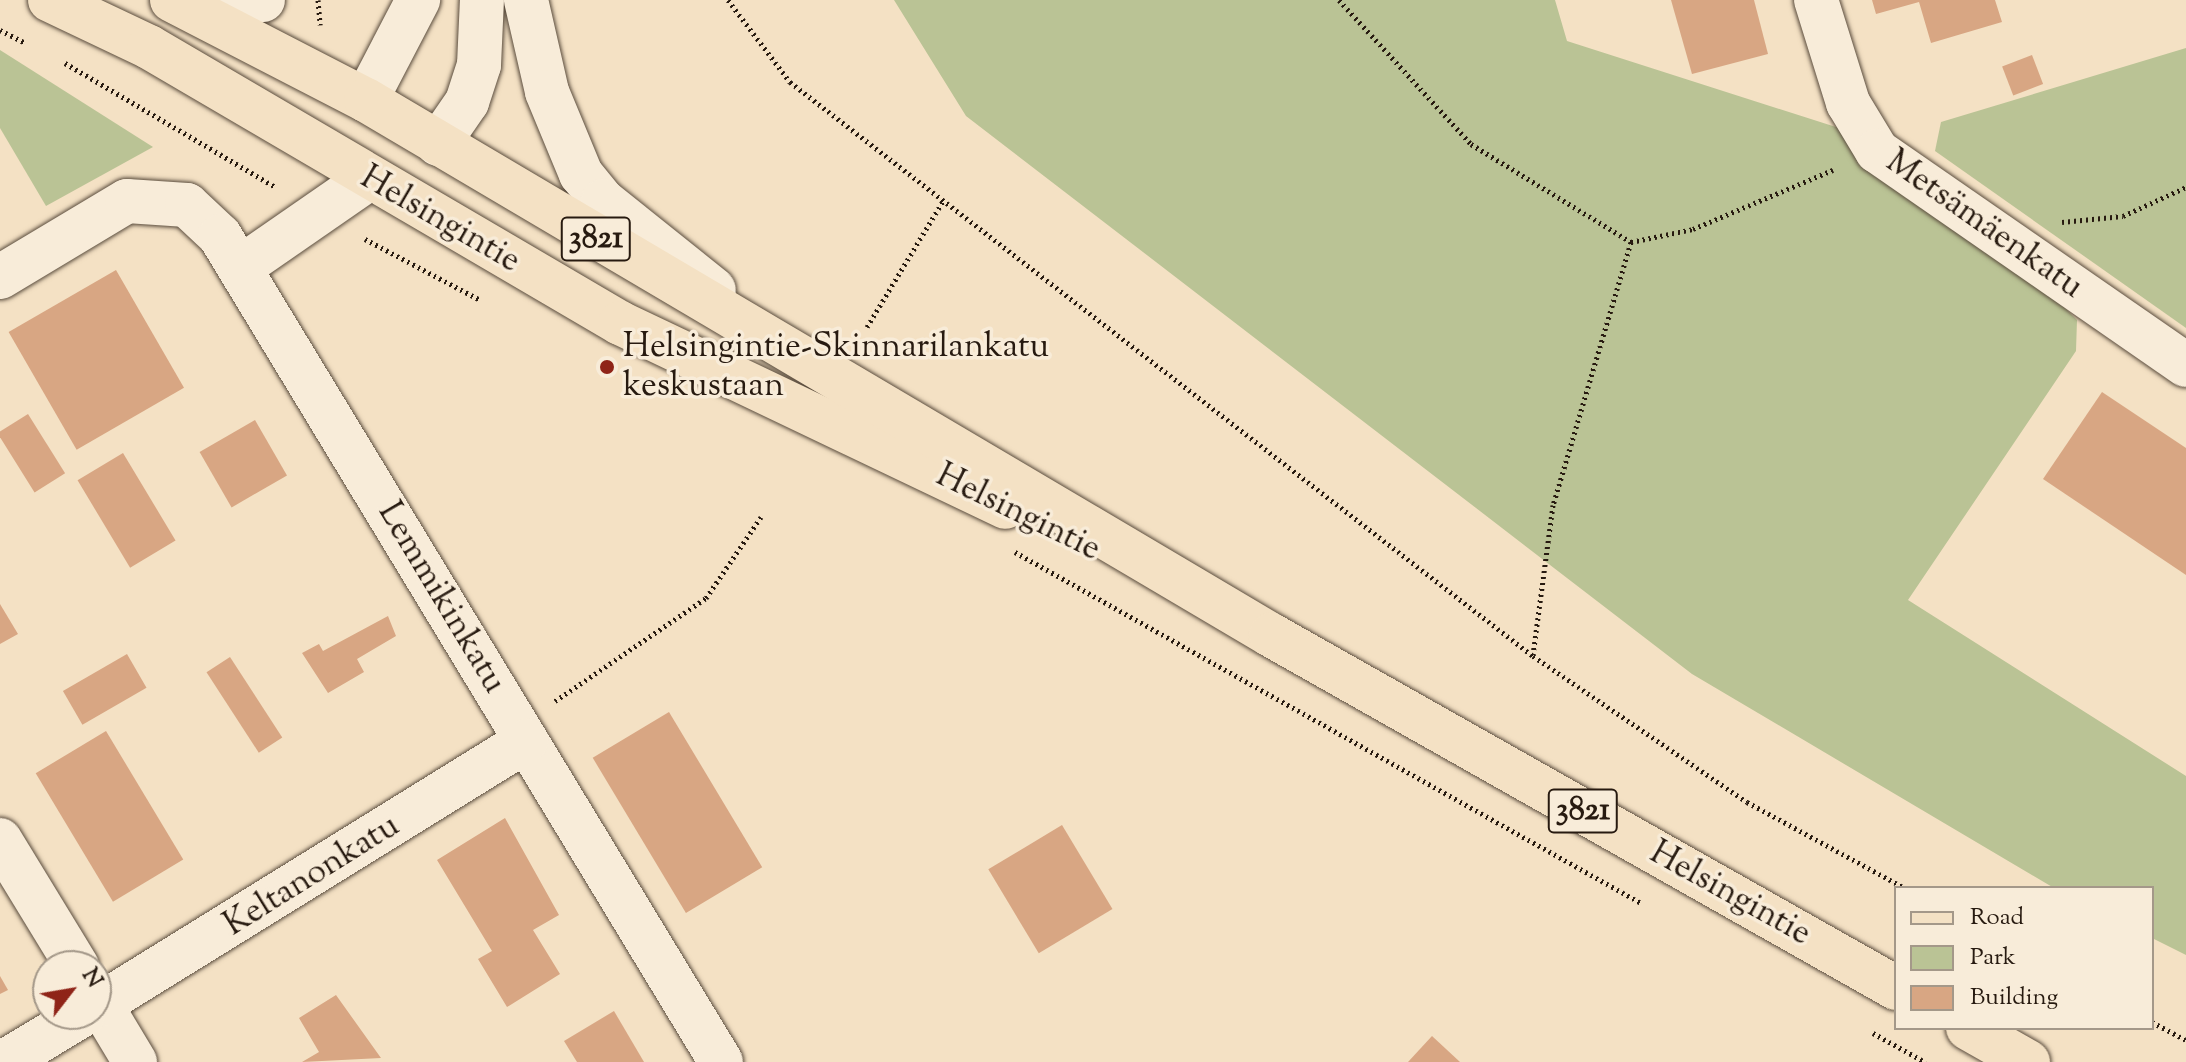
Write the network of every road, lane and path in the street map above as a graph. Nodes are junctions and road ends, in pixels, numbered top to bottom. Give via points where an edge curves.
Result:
1 (50, 0) edge
2 (263, 0) edge
3 (418, 0) edge
4 (482, 0) edge
5 (526, 0) edge
6 (728, 0) edge
7 (1339, 0) edge
8 (1816, 0) edge
9 (175, 2) edge
10 (366, 100) junction
11 (438, 144) junction
12 (1877, 151) junction
13 (368, 179) junction
14 (2186, 187) edge
15 (943, 201) junction
16 (1987, 230) junction
17 (1631, 242) junction
18 (241, 267) junction
19 (0, 277) edge
20 (867, 327) dead end
21 (2186, 365) edge
22 (829, 373) junction
23 (761, 517) dead end
24 (1271, 635) junction
25 (1533, 656) junction
26 (526, 741) junction
27 (0, 840) edge
28 (1901, 886) edge
29 (67, 950) edge
30 (1894, 987) edge
31 (112, 995) edge
32 (2154, 1023) edge
33 (55, 1030) edge
34 (112, 1030) edge
35 (1972, 1030) edge
36 (2186, 1040) edge
37 (4, 1062) edge
38 (135, 1062) edge
39 (721, 1062) edge
40 (2028, 1062) edge

1 - 13 main road, Helsingintie / 3821 via 149,47
2 - 9 street
3 - 10 street
4 - 11 street via 479,65 467,102
5 - 22 street via 547,92 581,174 603,201
6 - 15 path via 790,82
7 - 17 path via 1471,144
8 - 12 street, Metsämäenkatu via 1848,103
9 - 10 main road, Helsingintie / 3821
10 - 11 main road, Helsingintie / 3821
10 - 13 main road via 360,142
11 - 13 main road via 406,167
11 - 22 main road, Helsingintie / 3821
12 - 16 street, Metsämäenkatu
12 - 17 path via 1693,229
13 - 18 street
13 - 24 main road, Helsingintie / 3821 via 620,323
14 - 16 path via 2123,216
15 - 20 path
15 - 25 path
16 - 21 street, Metsämäenkatu
17 - 25 path via 1553,505
18 - 19 street, Lemmikinkatu via 187,205 127,201
18 - 26 street, Lemmikinkatu
22 - 24 main road, Helsingintie / 3821
23 - 26 path via 706,598 581,679
24 - 30 main road, Helsingintie / 3821
25 - 28 path via 1747,802
26 - 31 street, Keltanonkatu
26 - 39 street, Lemmikinkatu
27 - 29 street
32 - 36 path
33 - 37 street, Keltanonkatu
34 - 38 street
35 - 40 main road

